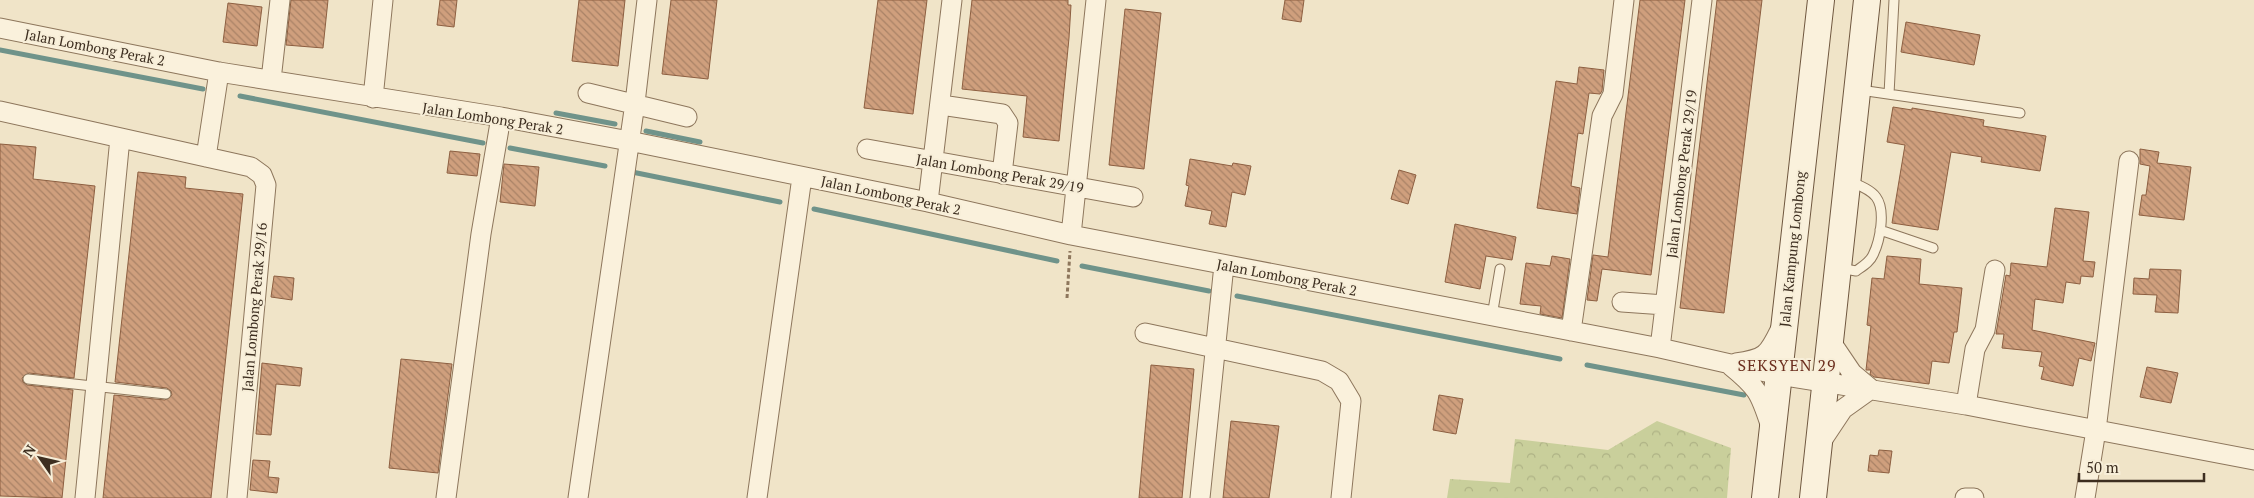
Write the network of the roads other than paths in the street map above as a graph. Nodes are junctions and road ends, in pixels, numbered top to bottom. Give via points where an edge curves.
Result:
1 (280, 0) edge
2 (383, 0) edge
3 (647, 0) edge
4 (952, 0) edge
5 (1096, 0) edge
6 (1624, 0) edge
7 (1702, 0) edge
8 (1821, 0) edge
9 (1867, 0) edge
10 (1894, 0) edge
11 (0, 28) edge
12 (220, 72) junction
13 (271, 80) junction
14 (1858, 90) junction
15 (588, 93) dead end
16 (1890, 94) junction
17 (373, 98) junction
18 (635, 103) junction
19 (941, 106) junction
20 (0, 111) edge
21 (2020, 113) dead end
22 (501, 117) junction
23 (687, 117) dead end
24 (120, 138) junction
25 (628, 141) junction
26 (867, 149) dead end
27 (206, 157) junction
28 (2129, 160) dead end
29 (934, 162) junction
30 (1002, 174) junction
31 (802, 177) junction
32 (1848, 180) junction
33 (1076, 187) junction
34 (1133, 197) dead end
35 (928, 202) junction
36 (1880, 230) junction
37 (1071, 235) junction
38 (1933, 248) dead end
39 (1224, 265) junction
40 (1837, 268) junction
41 (1500, 269) dead end
42 (1995, 270) dead end
43 (1622, 302) dead end
44 (1666, 305) junction
45 (1492, 316) junction
46 (1786, 319) junction
47 (1570, 331) junction
48 (1145, 333) dead end
49 (1829, 339) junction
50 (1216, 347) junction
51 (1660, 348) junction
52 (1728, 364) junction
53 (1779, 375) junction
54 (28, 379) dead end
55 (1825, 382) junction
56 (96, 386) junction
57 (1871, 390) junction
58 (166, 394) dead end
59 (1966, 405) junction
60 (1772, 430) junction
61 (2096, 430) junction
62 (1819, 445) junction
63 (2254, 460) edge
64 (85, 498) edge
65 (237, 498) edge
66 (446, 498) edge
67 (578, 498) edge
68 (757, 498) edge
69 (1200, 498) edge
70 (1341, 498) edge
71 (1765, 498) edge
72 (1813, 498) edge
73 (1965, 498) edge
74 (1974, 498) edge
75 (2085, 498) edge

1 - 13 street
2 - 17 street
3 - 18 street
4 - 19 street
5 - 33 street
6 - 47 street via 1612,94 1602,116
7 - 44 street, Jalan Lombong Perak 29/19
8 - 46 street, Jalan Kampung Lombong
9 - 14 street
10 - 16 lane
11 - 12 street, Jalan Lombong Perak 2
12 - 13 street, Jalan Lombong Perak 2
12 - 27 street
13 - 17 street, Jalan Lombong Perak 2
14 - 16 lane
14 - 32 street
15 - 18 street
16 - 21 lane
17 - 22 street, Jalan Lombong Perak 2
18 - 23 street
18 - 25 street
19 - 29 street
19 - 30 street via 1002,114 1007,118
20 - 24 street, Jalan Lombong Perak 29/16
22 - 25 street, Jalan Lombong Perak 2
22 - 66 street via 481,234
24 - 27 street, Jalan Lombong Perak 29/16
24 - 56 street
25 - 31 street, Jalan Lombong Perak 2
25 - 67 street
26 - 29 street, Jalan Lombong Perak 29/19
27 - 65 street, Jalan Lombong Perak 29/16 via 251,167 262,174 266,185
28 - 61 street
29 - 30 street, Jalan Lombong Perak 29/19
29 - 35 street
30 - 33 street, Jalan Lombong Perak 29/19
31 - 35 street, Jalan Lombong Perak 2
31 - 68 street
32 - 36 lane via 1875,195 1880,204
32 - 40 street
33 - 34 street, Jalan Lombong Perak 29/19
33 - 37 street
35 - 37 street, Jalan Lombong Perak 2
36 - 38 lane
36 - 40 lane via 1873,255 1866,264 1856,271
37 - 39 street, Jalan Lombong Perak 2
39 - 45 street, Jalan Lombong Perak 2
39 - 50 street
40 - 49 street
41 - 45 lane
42 - 59 street via 1985,330 1975,348
43 - 44 street
44 - 51 street, Jalan Lombong Perak 29/19
45 - 47 street, Jalan Lombong Perak 2
46 - 52 street via 1767,353 1756,360
46 - 53 street, Jalan Kampung Lombong
47 - 51 street, Jalan Lombong Perak 2
48 - 50 street
49 - 55 street
49 - 57 street via 1852,373
50 - 69 street
50 - 70 street via 1322,371 1339,381 1351,401
51 - 52 street, Jalan Lombong Perak 2
52 - 53 street, Jalan Lombong Perak 2
52 - 60 street via 1751,382 1761,396
53 - 55 street, Jalan Lombong Perak 2
53 - 60 street, Jalan Kampung Lombong
54 - 56 lane
55 - 57 street, Jalan Lombong Perak 2
55 - 62 street
56 - 58 lane
56 - 64 street
57 - 59 street, Jalan Lombong Perak 2
57 - 62 street via 1843,409
59 - 61 street, Jalan Lombong Perak 2
60 - 71 street, Jalan Kampung Lombong
61 - 63 street, Jalan Lombong Perak 2
61 - 75 street
62 - 72 street
73 - 74 street

